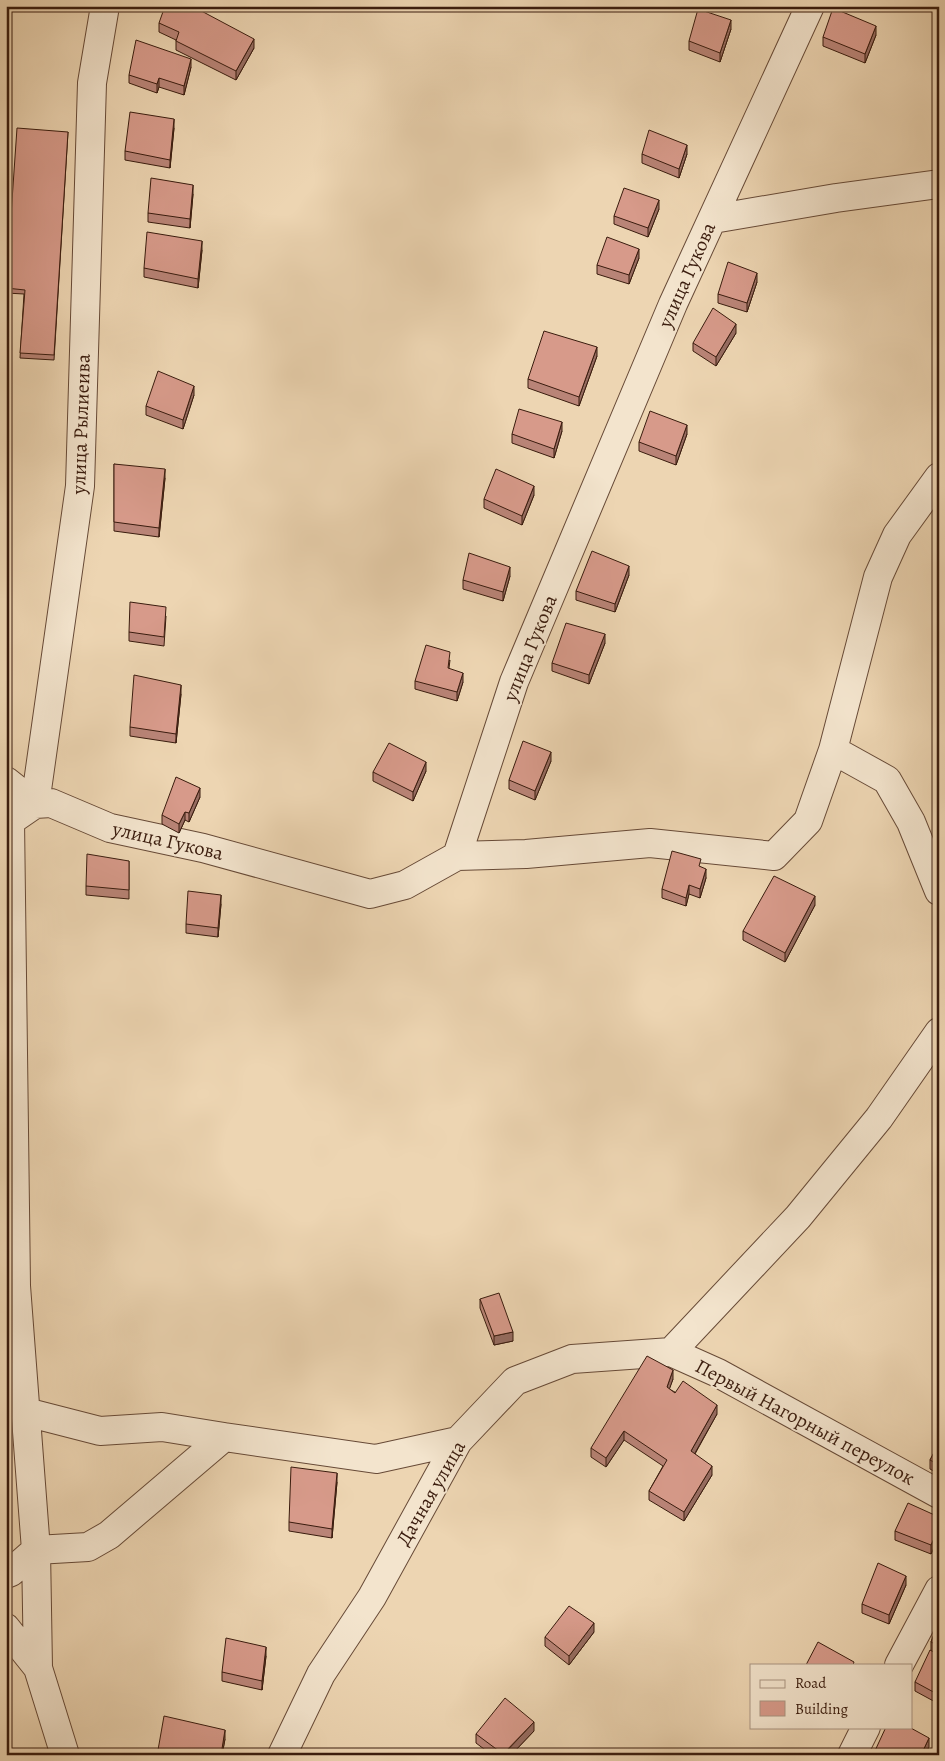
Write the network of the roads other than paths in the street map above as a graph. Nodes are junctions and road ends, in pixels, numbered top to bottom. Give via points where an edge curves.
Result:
1 (105, 6) edge
2 (810, 6) edge
3 (939, 184) edge
4 (713, 219) junction
5 (939, 477) edge
6 (833, 750) junction
7 (6, 781) edge
8 (35, 804) junction
9 (8, 822) edge
10 (457, 856) junction
11 (939, 891) edge
12 (939, 1032) edge
13 (10, 1150) edge
14 (671, 1352) junction
15 (14, 1376) edge
16 (20, 1421) edge
17 (224, 1437) junction
18 (458, 1441) junction
19 (939, 1494) edge
20 (36, 1550) junction
21 (6, 1574) edge
22 (939, 1590) edge
23 (6, 1628) edge
24 (900, 1664) edge
25 (38, 1668) junction
26 (866, 1728) edge
27 (65, 1755) edge
28 (282, 1755) edge
29 (852, 1755) edge

1 - 8 street, улица Рылиеива via 92,83 80,486
2 - 4 street, улица Гукова
3 - 4 street
4 - 10 street, улица Гукова via 673,304 514,682
5 - 6 street via 897,535 878,577
6 - 10 street via 808,821 774,856 650,843 526,854
6 - 11 street via 887,780 911,822
7 - 8 street
8 - 9 street
8 - 10 street, улица Гукова via 51,803 110,828 203,848 370,894 405,885
9 - 13 street
12 - 14 street via 879,1118 798,1217
13 - 15 street via 16,1286
14 - 18 street, Дачная улица via 572,1359 515,1381
14 - 19 street, Первый Нагорный переулок via 718,1373
15 - 16 street
16 - 17 street via 100,1431 162,1427
16 - 20 street
17 - 18 street via 376,1459
17 - 20 street via 109,1535 88,1547
18 - 28 street, Дачная улица via 372,1597 321,1674
20 - 21 street
20 - 25 street
22 - 24 street
23 - 25 street
25 - 27 street
26 - 29 street

